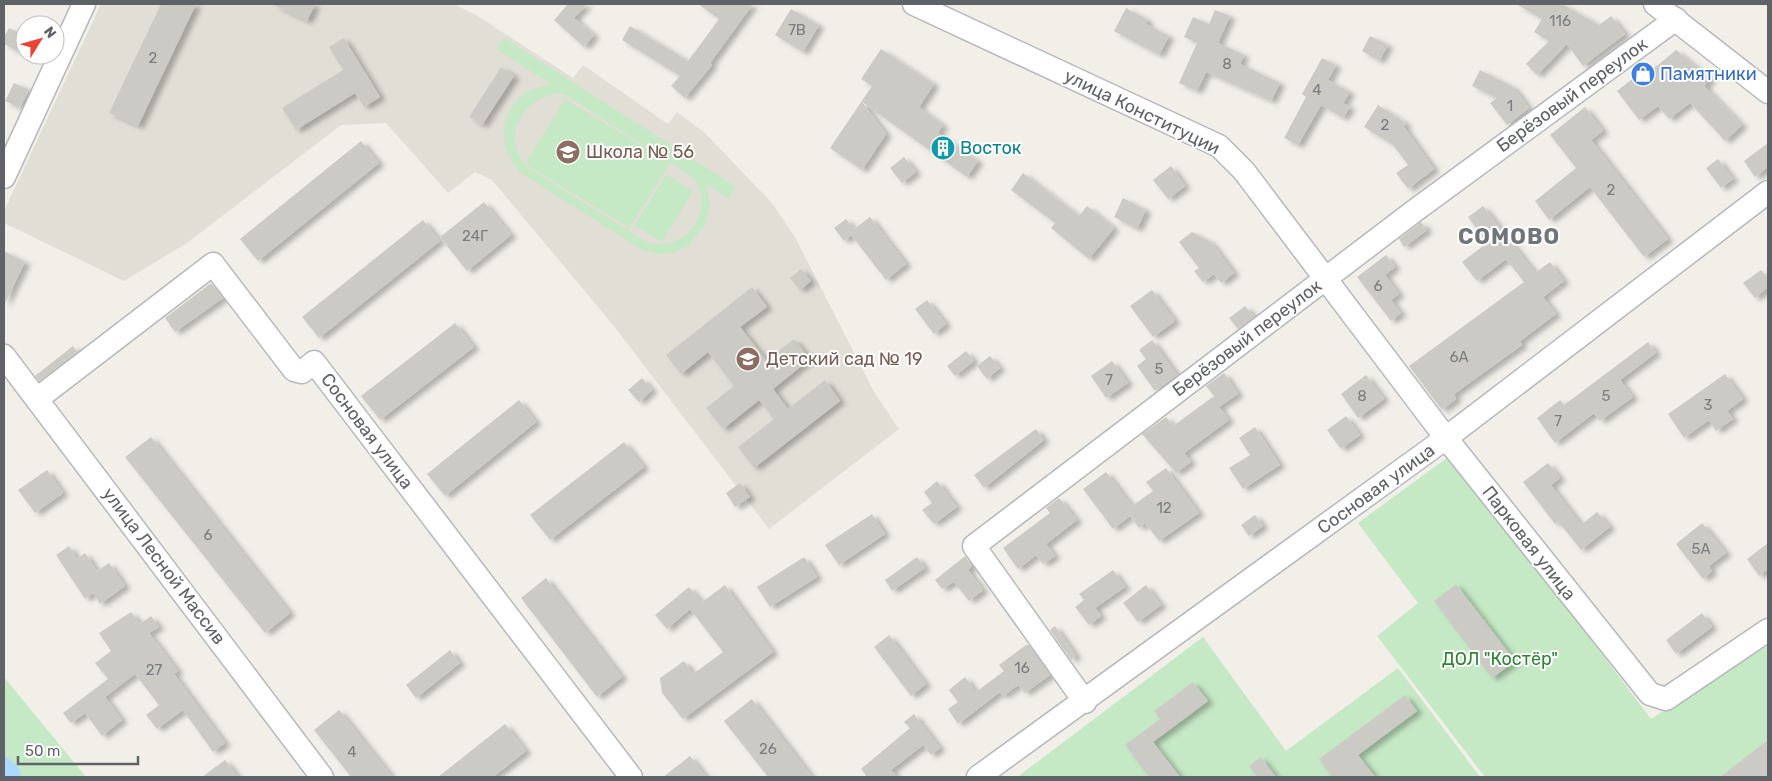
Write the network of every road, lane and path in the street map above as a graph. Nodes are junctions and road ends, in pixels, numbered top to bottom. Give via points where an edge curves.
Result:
1 (84, 4) edge
2 (914, 4) edge
3 (1655, 4) edge
4 (1676, 19) junction
5 (1768, 92) edge
6 (4, 177) edge
7 (1768, 192) edge
8 (1325, 278) junction
9 (4, 356) edge
10 (37, 399) junction
11 (1446, 438) junction
12 (1768, 630) edge
13 (1085, 702) junction
14 (322, 777) edge
15 (631, 777) edge
16 (978, 777) edge

1 - 6 street
2 - 8 street, улица Конституции via 1219,146 1244,170
3 - 4 street
4 - 5 street
4 - 8 street, Берёзовый переулок
7 - 11 street, Сосновая улица
8 - 11 street, Парковая улица
8 - 13 street, Берёзовый переулок via 974,546
9 - 10 street, улица Лесной Массив
10 - 14 street, улица Лесной Массив
10 - 15 street, Сосновая улица via 213,264 294,370 302,372 314,362
11 - 12 street, Парковая улица via 1650,694 1666,699
11 - 13 street, Сосновая улица
13 - 16 street, Сосновая улица

